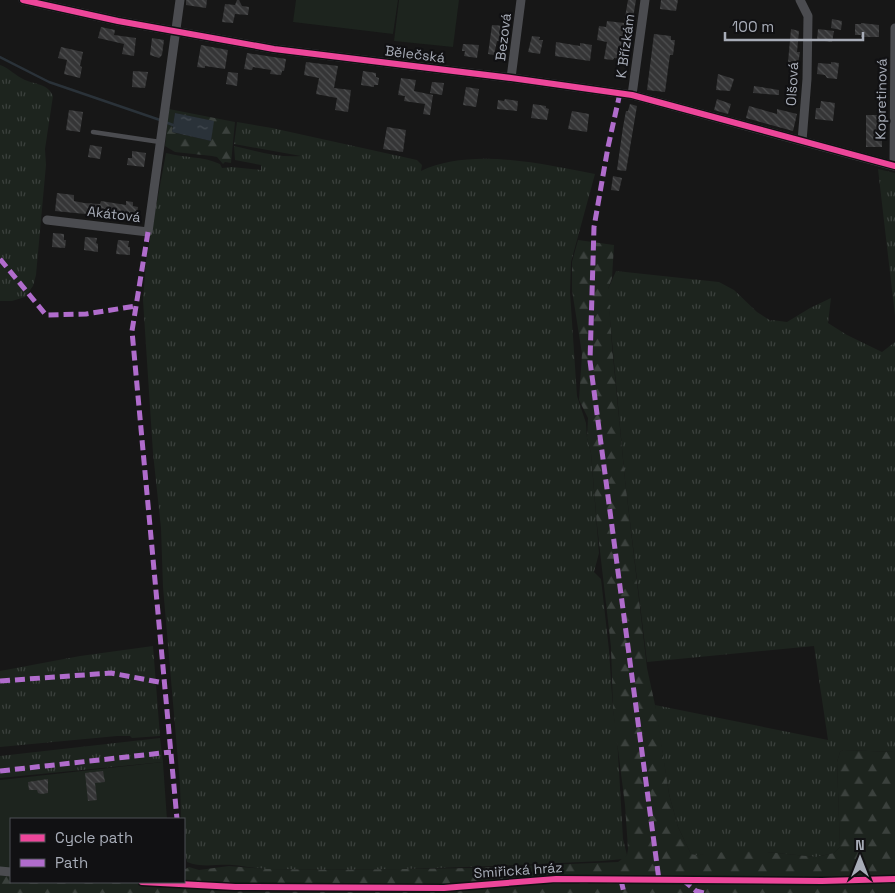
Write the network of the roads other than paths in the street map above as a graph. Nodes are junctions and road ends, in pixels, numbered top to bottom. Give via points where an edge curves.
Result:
1 (23, 0) edge
2 (180, 0) edge
3 (521, 0) edge
4 (645, 0) edge
5 (800, 0) edge
6 (56, 4) edge
7 (895, 28) edge
8 (175, 32) junction
9 (511, 78) junction
10 (632, 95) junction
11 (93, 132) dead end
12 (802, 141) junction
13 (160, 142) junction
14 (48, 220) dead end
15 (895, 879) edge
16 (161, 883) edge

1 - 6 street, Bělečská
2 - 8 street, Akátová
3 - 9 street, Bezová
4 - 10 street, K Břízkám
5 - 12 street, Olšová via 808,16
6 - 8 street, Bělečská
7 - 12 street, Kopretinová via 894,166
8 - 9 street, Bělečská via 274,49
8 - 13 street, Akátová
9 - 10 street, Bělečská
10 - 12 street, Bělečská
11 - 13 lane
13 - 14 street, Akátová via 148,232
15 - 16 lane, Smiřická hráz via 556,879 444,888 235,887

